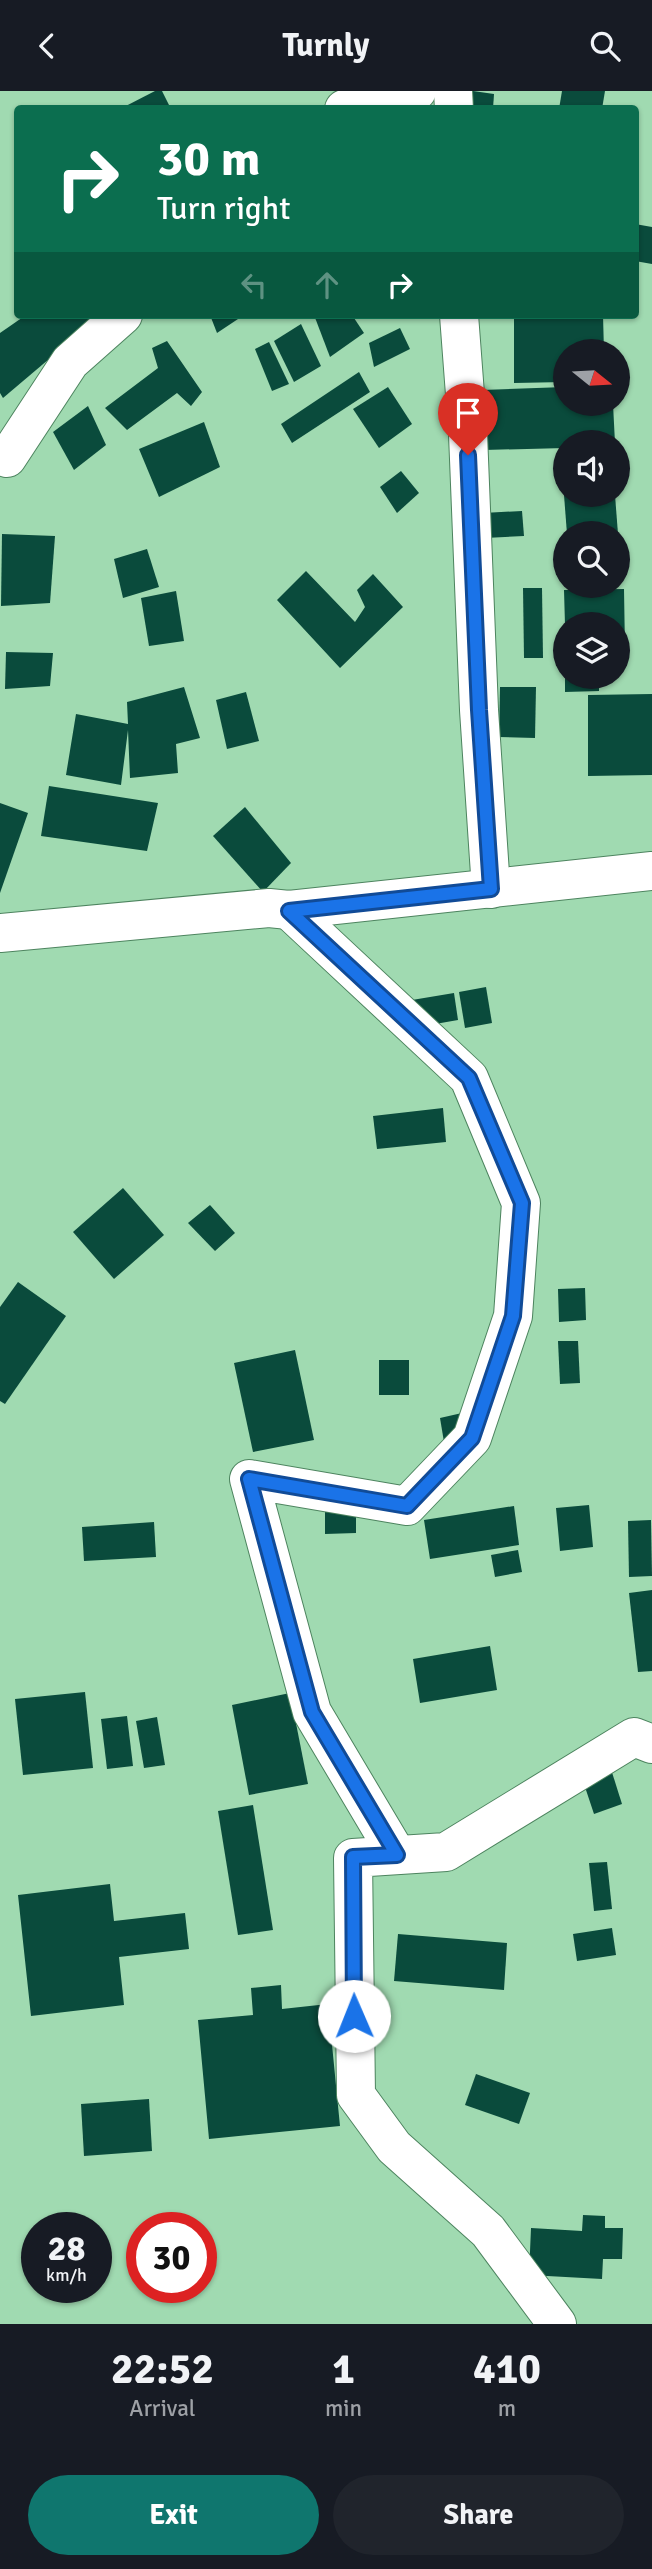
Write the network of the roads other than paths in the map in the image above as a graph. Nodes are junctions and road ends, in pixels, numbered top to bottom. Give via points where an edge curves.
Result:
1 (417, 91) edge
2 (360, 105) edge
3 (118, 319) edge
4 (459, 319) edge
5 (7, 458) dead end
6 (652, 871) edge
7 (491, 889) junction
8 (289, 911) junction
9 (0, 933) edge
10 (652, 1744) edge
11 (397, 1855) junction
12 (557, 2324) edge

1 - 2 street
3 - 5 street via 70,362
4 - 7 street
6 - 7 street
7 - 8 street
8 - 9 street via 269,908
8 - 11 street via 469,1078 522,1203 513,1316 472,1438 407,1506 249,1479 312,1712
10 - 11 street via 634,1737 446,1852
11 - 12 street via 353,1857 355,2095 394,2147 488,2231

